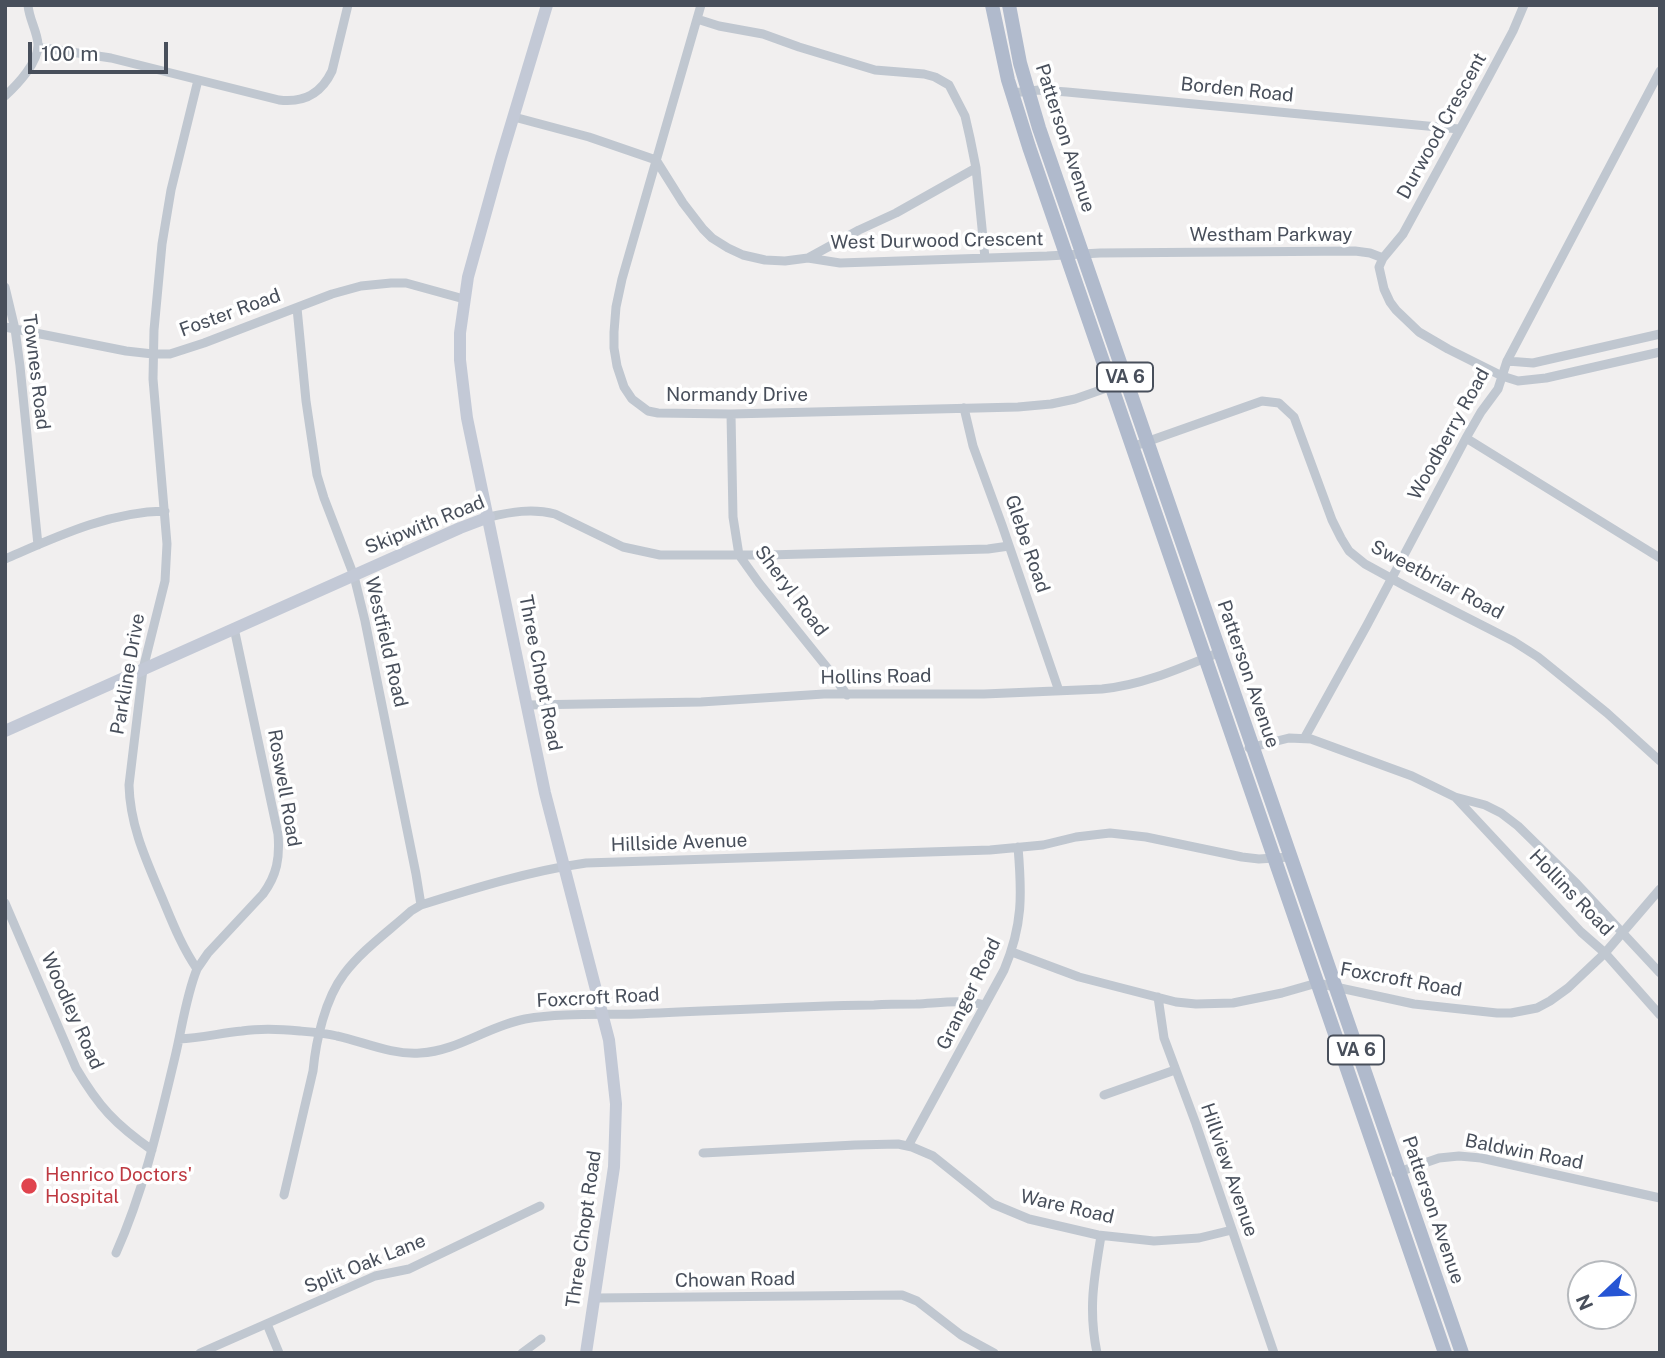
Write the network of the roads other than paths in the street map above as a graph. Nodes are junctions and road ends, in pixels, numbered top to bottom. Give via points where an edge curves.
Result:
1 (28, 5) edge
2 (348, 5) edge
3 (547, 5) edge
4 (701, 5) edge
5 (992, 5) edge
6 (1009, 5) edge
7 (1524, 5) edge
8 (697, 19) junction
9 (38, 47) junction
10 (1660, 71) edge
11 (198, 80) junction
12 (1027, 91) junction
13 (1012, 93) junction
14 (5, 96) edge
15 (514, 117) junction
16 (1459, 129) junction
17 (656, 160) junction
18 (976, 169) junction
19 (1082, 254) junction
20 (1067, 255) junction
21 (808, 258) junction
22 (985, 258) junction
23 (1383, 258) junction
24 (5, 287) edge
25 (464, 299) junction
26 (297, 308) junction
27 (10, 328) edge
28 (1660, 334) edge
29 (1660, 352) edge
30 (153, 354) junction
31 (1507, 361) junction
32 (1502, 376) junction
33 (1126, 380) junction
34 (1112, 386) junction
35 (964, 408) junction
36 (731, 414) junction
37 (1466, 438) junction
38 (1147, 442) junction
39 (1132, 447) junction
40 (165, 511) junction
41 (489, 517) junction
42 (38, 545) junction
43 (1009, 546) junction
44 (739, 555) junction
45 (1660, 558) edge
46 (5, 559) edge
47 (354, 576) junction
48 (1391, 579) junction
49 (234, 628) junction
50 (1220, 652) junction
51 (1205, 658) junction
52 (143, 669) junction
53 (1059, 691) junction
54 (847, 695) junction
55 (527, 705) junction
56 (5, 730) edge
57 (1305, 737) junction
58 (1253, 747) junction
59 (1237, 751) junction
60 (1660, 761) edge
61 (1455, 797) junction
62 (1018, 847) junction
63 (1290, 857) junction
64 (1274, 858) junction
65 (563, 866) junction
66 (1660, 890) edge
67 (5, 903) edge
68 (421, 905) junction
69 (1622, 932) junction
70 (1012, 953) junction
71 (1605, 953) junction
72 (197, 969) junction
73 (1660, 973) edge
74 (1317, 983) junction
75 (1335, 987) junction
76 (1158, 997) junction
77 (985, 1006) junction
78 (602, 1013) junction
79 (1660, 1016) edge
80 (320, 1033) junction
81 (179, 1039) junction
82 (1175, 1070) junction
83 (1104, 1095) dead end
84 (908, 1146) junction
85 (152, 1150) junction
86 (703, 1153) dead end
87 (1399, 1171) junction
88 (1384, 1177) junction
89 (284, 1195) dead end
90 (1660, 1198) edge
91 (540, 1206) dead end
92 (1232, 1230) junction
93 (1101, 1236) junction
94 (116, 1253) dead end
95 (595, 1298) junction
96 (267, 1324) junction
97 (541, 1339) dead end
98 (200, 1353) edge
99 (279, 1353) edge
100 (522, 1353) edge
101 (586, 1353) edge
102 (994, 1353) edge
103 (1097, 1353) edge
104 (1274, 1353) edge
105 (1445, 1353) edge
106 (1462, 1353) edge

1 - 9 street
2 - 11 street via 332,71 309,97 279,100
3 - 15 main road, Three Chopt Road
4 - 8 street, Normandy Drive
5 - 13 main road, Patterson Avenue / VA 6
6 - 12 main road, Patterson Avenue / VA 6
7 - 16 street, Durwood Crescent
8 - 17 street, Normandy Drive
8 - 18 street via 763,34 874,70 924,74 943,81 965,116
9 - 11 street via 111,58
9 - 14 street via 25,75
10 - 31 street, Woodberry Road
11 - 30 street, Parkline Drive via 162,244
12 - 13 street, Borden Road
12 - 16 street, Borden Road
12 - 19 main road, Patterson Avenue / VA 6
13 - 20 main road, Patterson Avenue / VA 6
15 - 17 street
15 - 25 main road, Three Chopt Road
16 - 23 street, Durwood Crescent via 1403,234
17 - 21 street, West Durwood Crescent via 683,203 719,243 765,260
17 - 36 street, Normandy Drive via 616,307 614,348 621,381 627,393 648,411
18 - 21 street, West Durwood Crescent
18 - 22 street
19 - 20 street, Westham Parkway
19 - 23 street, Westham Parkway via 1355,251
19 - 33 main road, Patterson Avenue / VA 6
20 - 22 street, West Durwood Crescent
20 - 34 main road, Patterson Avenue / VA 6
21 - 22 street, West Durwood Crescent via 840,263
23 - 32 street via 1379,267 1384,289 1409,324
24 - 27 street, Townes Road
25 - 26 street, Foster Road via 391,283 342,291
25 - 41 main road, Three Chopt Road via 462,384
26 - 30 street, Foster Road via 170,354
26 - 47 street, Westfield Road via 317,475
27 - 30 street, Foster Road
27 - 42 street, Townes Road via 20,366
28 - 31 street via 1533,363
29 - 32 street via 1546,378 1518,381
30 - 40 street, Parkline Drive
31 - 32 street, Woodberry Road
32 - 37 street, Woodberry Road
33 - 34 street, Normandy Drive
33 - 38 main road, Patterson Avenue / VA 6
34 - 35 street, Normandy Drive via 1051,404
34 - 39 main road, Patterson Avenue / VA 6
35 - 36 street, Normandy Drive
35 - 43 street, Glebe Road
36 - 44 street, Sheryl Road via 733,517
37 - 45 street
37 - 48 street, Woodberry Road
38 - 39 street, Sweetbriar Road
38 - 48 street, Sweetbriar Road via 1262,401 1279,403 1294,417 1340,538 1365,564
38 - 50 main road, Patterson Avenue / VA 6
39 - 51 main road, Patterson Avenue / VA 6
40 - 42 street via 109,519
40 - 52 street, Parkline Drive via 165,582
41 - 44 street, Skipwith Road via 545,512 641,552
41 - 47 main road, Skipwith Road
41 - 55 main road, Three Chopt Road
42 - 46 street
43 - 44 street, Skipwith Road
43 - 53 street, Glebe Road
44 - 54 street, Sheryl Road
47 - 49 main road, Skipwith Road
47 - 68 street, Westfield Road
48 - 57 street, Woodberry Road
48 - 60 street, Sweetbriar Road via 1538,657
49 - 52 main road, Skipwith Road
49 - 72 street, Roswell Road via 278,834 278,864 263,894
50 - 51 street, Hollins Road
50 - 58 main road, Patterson Avenue / VA 6
51 - 53 street, Hollins Road via 1135,684
51 - 59 main road, Patterson Avenue / VA 6
52 - 56 main road, Skipwith Road
52 - 72 street, Parkline Drive via 128,785 132,819 182,945
53 - 54 street, Hollins Road
54 - 55 street, Hollins Road
55 - 65 main road, Three Chopt Road
57 - 58 street, Hollins Road
57 - 61 street, Hollins Road via 1412,776
58 - 59 street, Hollins Road
58 - 63 main road, Patterson Avenue / VA 6
59 - 64 main road, Patterson Avenue / VA 6
61 - 69 street, Hollins Road via 1507,817
61 - 71 street, Hollins Road
62 - 64 street, Hillside Avenue via 1087,835 1131,834 1242,857
62 - 65 street, Hillside Avenue
62 - 70 street, Granger Road via 1021,903
63 - 64 street, Hillside Avenue
63 - 75 main road, Patterson Avenue / VA 6
64 - 74 main road, Patterson Avenue / VA 6
65 - 68 street, Hillside Avenue
65 - 78 main road, Three Chopt Road
66 - 69 street, Foxcroft Road
67 - 85 street, Woodley Road via 76,1068 108,1115
68 - 80 street, Hillside Avenue via 344,974
69 - 71 street, Foxcroft Road
69 - 73 street, Hollins Road
70 - 76 street, Foxcroft Road via 1079,977
70 - 77 street, Granger Road
71 - 75 street, Foxcroft Road via 1568,988 1530,1011 1497,1013 1414,1004
71 - 79 street, Hollins Road
72 - 81 street
74 - 75 street, Foxcroft Road
74 - 76 street, Foxcroft Road via 1233,1003 1196,1004
74 - 88 main road, Patterson Avenue / VA 6
75 - 87 main road, Patterson Avenue / VA 6
76 - 82 street, Hillview Avenue
77 - 78 street, Foxcroft Road via 962,1001
77 - 84 street, Granger Road
78 - 80 street, Foxcroft Road via 521,1020 449,1048 422,1053
78 - 95 main road, Three Chopt Road via 613,1073 616,1136
80 - 81 street, Foxcroft Road via 264,1029
80 - 89 street, Hillside Avenue
81 - 85 street
82 - 83 street
82 - 92 street, Hillview Avenue
84 - 86 street, Ware Road
84 - 93 street, Ware Road via 933,1156 1002,1208
85 - 94 street
87 - 88 street, Baldwin Road
87 - 90 street, Baldwin Road via 1439,1158 1481,1158
87 - 106 main road, Patterson Avenue / VA 6
88 - 105 main road, Patterson Avenue / VA 6
91 - 96 street, Split Oak Lane via 409,1269 375,1276
92 - 93 street, Ware Road via 1175,1241
92 - 104 street, Hillview Avenue
93 - 103 street via 1091,1308
95 - 101 main road, Three Chopt Road
95 - 102 street, Chowan Road via 891,1294 922,1304 961,1335
96 - 98 street, Split Oak Lane
96 - 99 street
97 - 100 street

